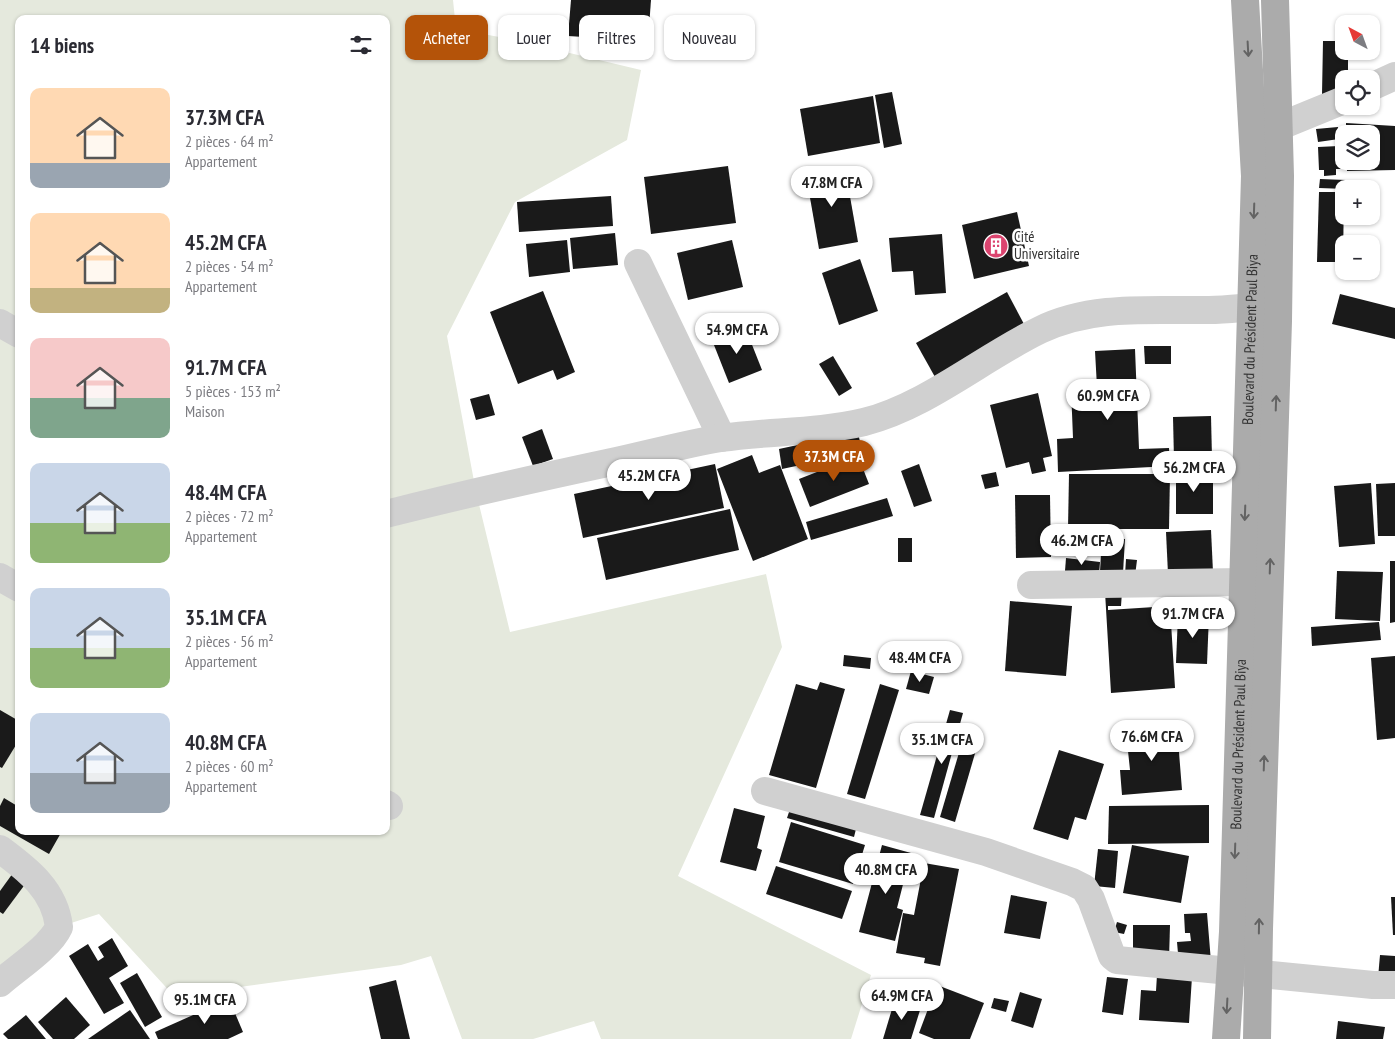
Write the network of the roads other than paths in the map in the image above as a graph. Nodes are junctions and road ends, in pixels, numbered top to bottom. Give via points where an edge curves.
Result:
1 (1245, 0) edge
2 (1274, 0) edge
3 (1395, 76) edge
4 (1380, 83) edge
5 (1335, 104) edge
6 (1278, 127) junction
7 (638, 263) dead end
8 (1250, 306) junction
9 (1278, 306) junction
10 (0, 323) edge
11 (15, 332) edge
12 (722, 438) junction
13 (390, 513) edge
14 (0, 577) edge
15 (1243, 582) junction
16 (1031, 585) dead end
17 (15, 586) edge
18 (765, 791) dead end
19 (0, 849) edge
20 (1229, 973) junction
21 (1259, 974) junction
22 (0, 983) edge
23 (1395, 985) edge
24 (1226, 1039) edge
25 (1257, 1039) edge

1 -> 8 main road, Boulevard du Président Paul Biya via 1255,176
2 - 6 main road, Boulevard du Président Paul Biya
3 - 4 street
5 - 6 street
6 - 9 main road, Boulevard du Président Paul Biya
7 - 12 street
8 - 9 street
8 - 12 street via 1210,310 1113,310 1063,321 1041,329 890,414 827,429
8 -> 15 main road, Boulevard du Président Paul Biya
21 -> 9 main road, Boulevard du Président Paul Biya
10 - 11 street
12 - 13 street
14 - 17 street
15 - 16 street
15 -> 20 main road, Boulevard du Président Paul Biya via 1233,932
18 - 20 street via 986,852 1072,882 1084,888 1092,899 1112,956 1117,960
19 - 22 street via 30,870 45,889 59,927 36,953
20 - 21 street
20 -> 24 main road, Boulevard du Président Paul Biya
21 - 23 street
21 - 25 main road, Boulevard du Président Paul Biya

